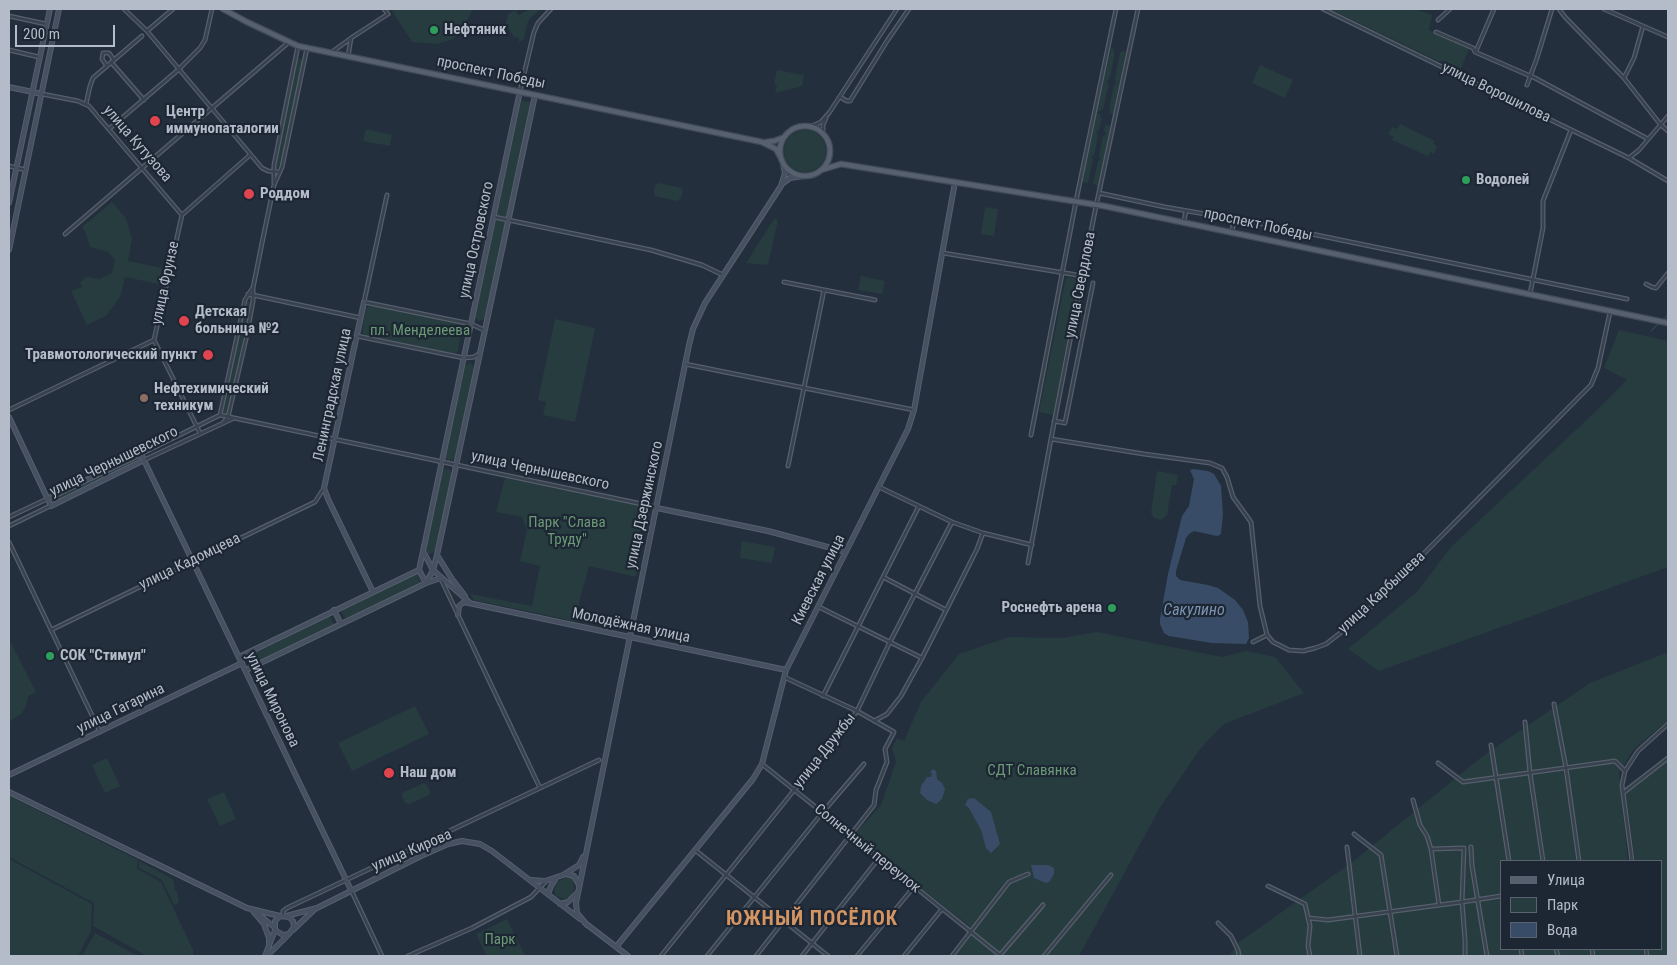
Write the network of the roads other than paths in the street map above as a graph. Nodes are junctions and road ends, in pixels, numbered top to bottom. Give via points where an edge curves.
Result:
1 (50, 9) edge
2 (59, 9) edge
3 (124, 9) edge
4 (173, 9) edge
5 (212, 9) edge
6 (223, 9) edge
7 (384, 9) edge
8 (551, 9) edge
9 (897, 9) edge
10 (909, 9) edge
11 (1116, 9) edge
12 (1138, 9) edge
13 (1323, 9) edge
14 (1450, 9) edge
15 (1494, 9) edge
16 (1552, 9) edge
17 (1559, 9) edge
18 (1604, 9) edge
19 (9, 16) edge
20 (1438, 20) dead end
21 (46, 24) junction
22 (1643, 25) junction
23 (146, 32) junction
24 (1436, 32) dead end
25 (142, 36) dead end
26 (1668, 37) edge
27 (351, 38) junction
28 (289, 42) junction
29 (298, 46) junction
30 (307, 48) junction
31 (9, 50) edge
32 (1475, 52) junction
33 (331, 53) junction
34 (40, 57) junction
35 (348, 57) junction
36 (114, 60) junction
37 (111, 62) junction
38 (107, 66) junction
39 (178, 70) junction
40 (1531, 76) junction
41 (1624, 78) junction
42 (1527, 85) dead end
43 (9, 87) edge
44 (33, 92) junction
45 (520, 92) junction
46 (42, 94) junction
47 (535, 95) junction
48 (840, 97) junction
49 (144, 100) junction
50 (86, 104) junction
51 (211, 108) junction
52 (828, 114) junction
53 (1668, 116) edge
54 (1660, 124) junction
55 (810, 127) junction
56 (109, 129) junction
57 (1571, 130) junction
58 (1668, 131) edge
59 (823, 134) junction
60 (786, 135) junction
61 (1648, 140) junction
62 (762, 142) junction
63 (250, 155) junction
64 (829, 155) junction
65 (1629, 158) junction
66 (783, 162) junction
67 (841, 164) junction
68 (9, 166) edge
69 (142, 167) junction
70 (16, 168) junction
71 (26, 170) junction
72 (822, 170) junction
73 (274, 172) junction
74 (280, 172) junction
75 (804, 176) junction
76 (1668, 180) edge
77 (955, 182) junction
78 (274, 185) junction
79 (781, 186) junction
80 (1100, 193) junction
81 (387, 195) dead end
82 (1076, 202) junction
83 (9, 203) edge
84 (1097, 205) junction
85 (1186, 211) junction
86 (182, 215) junction
87 (494, 217) junction
88 (1234, 219) junction
89 (508, 220) junction
90 (1184, 222) junction
91 (14, 224) junction
92 (1232, 232) junction
93 (65, 234) dead end
94 (9, 238) edge
95 (9, 250) edge
96 (943, 253) junction
97 (1063, 273) junction
98 (1668, 273) edge
99 (724, 274) junction
100 (1083, 276) junction
101 (1534, 279) junction
102 (784, 282) dead end
103 (1093, 283) dead end
104 (1646, 284) dead end
105 (252, 288) junction
106 (824, 290) junction
107 (248, 294) junction
108 (1530, 294) junction
109 (253, 295) junction
110 (1627, 299) dead end
111 (874, 300) dead end
112 (364, 302) junction
113 (1610, 310) junction
114 (361, 318) junction
115 (1668, 323) edge
116 (471, 324) junction
117 (484, 330) junction
118 (357, 336) junction
119 (154, 340) junction
120 (479, 354) junction
121 (464, 358) junction
122 (685, 364) junction
123 (804, 388) junction
124 (9, 410) edge
125 (914, 410) junction
126 (220, 415) junction
127 (9, 417) edge
128 (228, 417) junction
129 (233, 418) junction
130 (1054, 420) junction
131 (223, 423) junction
132 (196, 426) junction
133 (200, 434) junction
134 (1031, 435) dead end
135 (1051, 439) junction
136 (335, 440) junction
137 (141, 454) junction
138 (144, 460) junction
139 (442, 462) junction
140 (456, 465) junction
141 (788, 466) dead end
142 (879, 487) junction
143 (324, 488) junction
144 (47, 499) junction
145 (51, 506) junction
146 (919, 506) junction
147 (657, 508) junction
148 (9, 517) edge
149 (952, 522) junction
150 (9, 526) edge
151 (983, 533) junction
152 (9, 542) edge
153 (1032, 545) junction
154 (424, 551) junction
155 (846, 552) junction
156 (437, 555) junction
157 (193, 560) junction
158 (1028, 563) dead end
159 (419, 570) junction
160 (432, 571) junction
161 (883, 576) junction
162 (441, 578) junction
163 (426, 583) junction
164 (373, 592) junction
165 (916, 593) junction
166 (471, 604) junction
167 (819, 607) junction
168 (334, 610) junction
169 (946, 610) junction
170 (458, 615) junction
171 (341, 624) junction
172 (858, 627) junction
173 (51, 630) junction
174 (1267, 635) junction
175 (630, 636) junction
176 (890, 642) junction
177 (1253, 642) dead end
178 (239, 657) junction
179 (922, 658) junction
180 (242, 663) junction
181 (246, 670) junction
182 (786, 670) junction
183 (784, 677) junction
184 (823, 696) junction
185 (1554, 704) dead end
186 (857, 711) junction
187 (874, 721) junction
188 (1525, 722) dead end
189 (1668, 724) edge
190 (100, 732) junction
191 (1491, 744) dead end
192 (605, 756) junction
193 (1668, 758) edge
194 (599, 760) joint
195 (1438, 763) dead end
196 (762, 764) junction
197 (864, 764) dead end
198 (1566, 768) junction
199 (1625, 771) junction
200 (1530, 773) junction
201 (9, 775) edge
202 (1497, 777) junction
203 (540, 788) junction
204 (795, 789) junction
205 (9, 792) edge
206 (1623, 793) junction
207 (1413, 800) dead end
208 (822, 813) junction
209 (1354, 834) dead end
210 (850, 836) junction
211 (1346, 846) dead end
212 (1471, 847) dead end
213 (1431, 849) junction
214 (586, 850) junction
215 (695, 850) junction
216 (879, 858) junction
217 (1509, 860) edge
218 (1543, 860) edge
219 (1579, 860) edge
220 (1632, 860) edge
221 (726, 874) junction
222 (1028, 874) dead end
223 (563, 875) junction
224 (1111, 875) dead end
225 (558, 877) junction
226 (529, 880) junction
227 (549, 880) junction
228 (346, 881) junction
229 (1268, 886) dead end
230 (914, 887) junction
231 (539, 888) junction
232 (579, 889) junction
233 (351, 890) junction
234 (548, 894) junction
235 (1500, 896) edge
236 (753, 898) junction
237 (1478, 900) junction
238 (1462, 902) junction
239 (560, 904) junction
240 (1043, 905) dead end
241 (1439, 905) junction
242 (247, 908) junction
243 (316, 908) junction
244 (942, 909) junction
245 (253, 911) junction
246 (1390, 912) junction
247 (283, 916) junction
248 (1355, 916) junction
249 (1309, 918) junction
250 (784, 921) junction
251 (1218, 923) dead end
252 (587, 925) junction
253 (275, 928) junction
254 (293, 930) junction
255 (971, 932) junction
256 (289, 934) junction
257 (812, 944) junction
258 (269, 947) junction
259 (616, 947) junction
260 (266, 956) edge
261 (382, 956) edge
262 (408, 956) edge
263 (628, 956) edge
264 (661, 956) edge
265 (707, 956) edge
266 (756, 956) edge
267 (802, 956) edge
268 (828, 956) edge
269 (858, 956) edge
270 (904, 956) edge
271 (952, 956) edge
272 (1000, 956) edge
273 (1044, 956) edge
274 (1239, 956) edge
275 (1310, 956) edge
276 (1360, 956) edge
277 (1397, 956) edge
278 (1464, 956) edge
279 (1487, 956) edge

1 - 21 main road
2 - 46 main road
3 - 23 street
4 - 23 street
5 - 39 street via 204,44
6 - 28 main road, проспект Победы
7 - 27 street via 388,14
8 - 45 street, улица Островского via 534,32
9 - 48 street
10 - 48 street via 850,100
11 - 82 street, улица Свердлова
12 - 80 street, улица Свердлова
13 - 57 street, улица Ворошилова
14 - 20 street
15 - 32 street
16 - 40 street
17 - 41 street
18 - 22 street
19 - 21 street
21 - 34 main road
22 - 26 street
22 - 41 street via 1634,58
23 - 39 street
24 - 32 street via 1473,48
25 - 36 street
27 - 33 street
27 - 35 street
28 - 29 main road, проспект Победы
28 - 51 street
29 - 30 main road, проспект Победы
29 - 73 street
30 - 33 main road, проспект Победы
30 - 74 street
31 - 34 street
32 - 40 street
33 - 35 main road, проспект Победы
34 - 44 main road
35 - 45 main road, проспект Победы
36 - 37 street
36 - 38 street via 108,52 103,53 101,58
37 - 38 street
37 - 49 street
38 - 50 street via 93,78
39 - 49 street
39 - 51 street
40 - 42 street
40 - 61 street
41 - 54 street
43 - 44 main road, улица Кутузова
44 - 46 main road, улица Кутузова
44 - 70 main road
45 - 47 main road, проспект Победы
45 - 87 main road, улица Островского
46 - 50 street, улица Кутузова
46 - 71 main road
47 - 62 main road, проспект Победы
47 - 89 main road, улица Островского
48 - 52 street
49 - 56 street
50 - 56 street, улица Кутузова
51 - 63 street
51 - 69 street
52 - 55 street via 819,124
52 - 59 street
53 - 54 street
54 - 58 street
54 - 61 street
55 - 59 main road
55 - 60 main road via 800,127
56 - 69 street, улица Кутузова
57 - 65 street, улица Ворошилова
57 - 101 street via 1543,201 1544,228
59 - 64 main road
60 - 62 main road, проспект Победы
60 - 66 main road via 780,144
61 - 65 street
62 - 66 main road, проспект Победы via 776,149
63 - 73 street via 262,168
63 - 86 street
64 - 67 main road, проспект Победы
64 - 72 main road
65 - 76 street, улица Ворошилова
66 - 75 main road via 790,171
66 - 79 main road, улица Дзержинского via 785,173
67 - 72 main road, проспект Победы
67 - 77 main road, проспект Победы
68 - 70 street
69 - 86 street, улица Кутузова
69 - 93 street
70 - 71 street
70 - 83 main road
71 - 91 main road
72 - 75 main road
73 - 74 street
73 - 78 street
74 - 78 street
75 - 79 main road via 790,178
77 - 82 main road, проспект Победы
77 - 96 main road, Киевская улица
78 - 105 street
79 - 99 main road, улица Дзержинского
80 - 84 street, улица Свердлова
80 - 85 street
81 - 112 street, Ленинградская улица
82 - 84 main road, проспект Победы
82 - 97 street, улица Свердлова
84 - 90 main road, проспект Победы
84 - 100 street, улица Свердлова
85 - 88 street
85 - 90 street
86 - 119 street, улица Фрунзе
87 - 89 street
87 - 116 main road, улица Островского
88 - 92 street
88 - 101 street
89 - 99 street via 651,250
89 - 117 main road, улица Островского
90 - 92 main road, проспект Победы
91 - 94 main road
91 - 95 main road
92 - 108 main road, проспект Победы
96 - 97 street
96 - 125 main road, Киевская улица
97 - 100 street
97 - 134 street, улица Свердлова
98 - 104 street via 1656,288
99 - 122 main road, улица Дзержинского via 693,328
100 - 130 street, улица Свердлова
101 - 108 street
101 - 110 street
102 - 106 street
103 - 130 street via 1064,423
105 - 107 street
105 - 109 street
106 - 111 street
106 - 123 street
107 - 109 street
107 - 126 street
108 - 113 main road, проспект Победы
109 - 114 street
109 - 128 street
112 - 114 main road, Ленинградская улица
112 - 116 street
113 - 115 main road, проспект Победы
113 - 174 street, улица Карбышева via 1598,368 1591,385 1361,617 1326,644 1309,650 1289,650
114 - 118 main road, Ленинградская улица
116 - 117 street
116 - 121 main road, улица Островского
117 - 120 main road, улица Островского
118 - 121 street
118 - 136 main road, Ленинградская улица
119 - 124 street, улица Фрунзе
119 - 132 street
120 - 121 street
120 - 140 main road, улица Островского
121 - 139 main road, улица Островского
122 - 123 street
122 - 147 main road, улица Дзержинского
123 - 125 street
123 - 141 street
125 - 142 main road, Киевская улица via 908,430
126 - 128 street, улица Чернышевского
126 - 132 street, улица Чернышевского
127 - 144 main road
128 - 129 street, улица Чернышевского
128 - 131 street, улица Чернышевского
129 - 131 street
129 - 136 street, улица Чернышевского
130 - 135 street, улица Свердлова
131 - 133 street, улица Чернышевского
132 - 133 street
132 - 137 street, улица Чернышевского
133 - 138 street, улица Чернышевского
135 - 153 street, улица Свердлова
135 - 174 street via 1210,462 1222,468 1233,497 1251,522 1260,606
136 - 139 street, улица Чернышевского
136 - 143 main road, Ленинградская улица
137 - 138 main road, улица Миронова
137 - 144 main road, улица Чернышевского
138 - 145 main road, улица Чернышевского
138 - 157 main road, улица Миронова
139 - 140 street, улица Чернышевского
139 - 154 main road, улица Островского
140 - 147 street, улица Чернышевского
140 - 156 main road, улица Островского
142 - 146 street
142 - 155 main road, Киевская улица
143 - 157 street, улица Кадомцева via 315,502
143 - 164 main road
144 - 145 main road
144 - 148 street, улица Чернышевского
145 - 150 street, улица Чернышевского
146 - 149 street
146 - 161 street
147 - 155 main road, улица Чернышевского via 768,531
147 - 175 main road, улица Дзержинского
149 - 151 street
149 - 165 street, улица Дружбы
151 - 153 street
151 - 169 street
152 - 173 street
153 - 158 street, улица Свердлова
154 - 156 main road via 427,556
154 - 159 main road, улица Островского
154 - 160 main road
155 - 167 main road, Киевская улица
156 - 160 main road, улица Островского
156 - 166 main road
157 - 173 street, улица Кадомцева
157 - 178 main road, улица Миронова
159 - 160 main road
159 - 163 main road
159 - 164 main road
160 - 162 main road
160 - 163 main road, улица Островского
161 - 165 street
161 - 172 street
162 - 163 main road
162 - 166 main road
162 - 170 street
163 - 171 main road
164 - 168 main road
165 - 169 street
165 - 176 street, улица Дружбы
166 - 170 main road via 461,604
166 - 175 main road, Молодёжная улица
167 - 172 street
167 - 182 main road, Киевская улица
168 - 171 main road
168 - 178 main road
169 - 179 street
170 - 203 street
171 - 181 main road
172 - 176 street
172 - 184 street
173 - 190 street
174 - 177 street
175 - 182 main road, Молодёжная улица
175 - 192 main road, улица Дзержинского
176 - 179 street
176 - 186 street, улица Дружбы
178 - 180 main road, улица Миронова
179 - 187 street via 901,696 887,714
180 - 181 main road, улица Миронова
180 - 190 main road, улица Гагарина
181 - 228 main road, улица Миронова
182 - 183 main road, Киевская улица
183 - 184 street
183 - 196 main road, Киевская улица
184 - 186 street
185 - 198 street
186 - 187 street
186 - 204 street, улица Дружбы
187 - 210 street via 894,732 886,749 887,762 874,805
188 - 200 street
189 - 199 street via 1638,751
190 - 201 main road, улица Гагарина
191 - 202 street
192 - 194 main road
192 - 214 main road, улица Дзержинского
193 - 206 street
194 - 203 street
195 - 202 street via 1463,782
196 - 204 street, Солнечный переулок
196 - 215 main road, Киевская улица
197 - 208 street
198 - 199 street via 1615,761
198 - 200 street
198 - 219 street
199 - 206 street
200 - 202 street
200 - 218 street
202 - 217 street
203 - 228 street
204 - 208 street, Солнечный переулок
204 - 221 street, улица Дружбы
205 - 242 main road, улица Кирова
206 - 220 street
207 - 213 street
208 - 210 street, Солнечный переулок
208 - 236 street
209 - 246 street via 1382,855
210 - 216 street, Солнечный переулок
210 - 250 street
211 - 248 street
212 - 237 street
213 - 238 street via 1464,848
213 - 241 street
214 - 223 main road via 579,865
214 - 232 main road, улица Дзержинского
215 - 221 street
215 - 259 main road, Киевская улица
216 - 230 street, Солнечный переулок
216 - 257 street
221 - 236 street
221 - 264 street, улица Дружбы
222 - 255 street via 1009,882
223 - 225 main road
223 - 232 main road via 574,876
224 - 273 street
225 - 227 main road
225 - 234 main road
226 - 227 main road
226 - 231 main road, улица Кирова
226 - 233 main road, улица Кирова via 486,847 462,841 448,844
227 - 231 street
228 - 233 main road, улица Миронова
228 - 247 street via 287,908
229 - 249 street via 1304,904
230 - 244 street, Солнечный переулок
230 - 269 street
231 - 234 main road, улица Кирова
231 - 262 street via 531,897 472,928
232 - 239 main road via 571,900
232 - 252 main road, улица Дзержинского via 576,910
233 - 243 main road, улица Кирова
233 - 261 street, улица Миронова
234 - 239 main road, улица Кирова
235 - 237 street
236 - 250 street
236 - 265 street
237 - 238 street
237 - 279 street
238 - 241 street
238 - 278 street
239 - 252 main road, улица Кирова
240 - 272 street
241 - 246 street
242 - 245 main road
242 - 247 main road, улица Кирова
243 - 247 main road, улица Кирова
243 - 254 main road
244 - 255 street, Солнечный переулок
244 - 270 street
245 - 253 main road
245 - 258 main road via 264,924
246 - 248 street
246 - 277 street
247 - 253 main road via 275,921
247 - 254 main road via 293,921
248 - 249 street via 1328,920
248 - 276 street
249 - 275 street
250 - 257 street
250 - 266 street
251 - 274 street via 1231,936
252 - 259 main road, улица Кирова
253 - 256 main road via 283,935
253 - 258 main road
254 - 256 main road
255 - 271 street
255 - 272 street, Солнечный переулок
256 - 260 main road
257 - 267 street
257 - 268 street
258 - 260 main road
259 - 263 main road, улица Кирова

